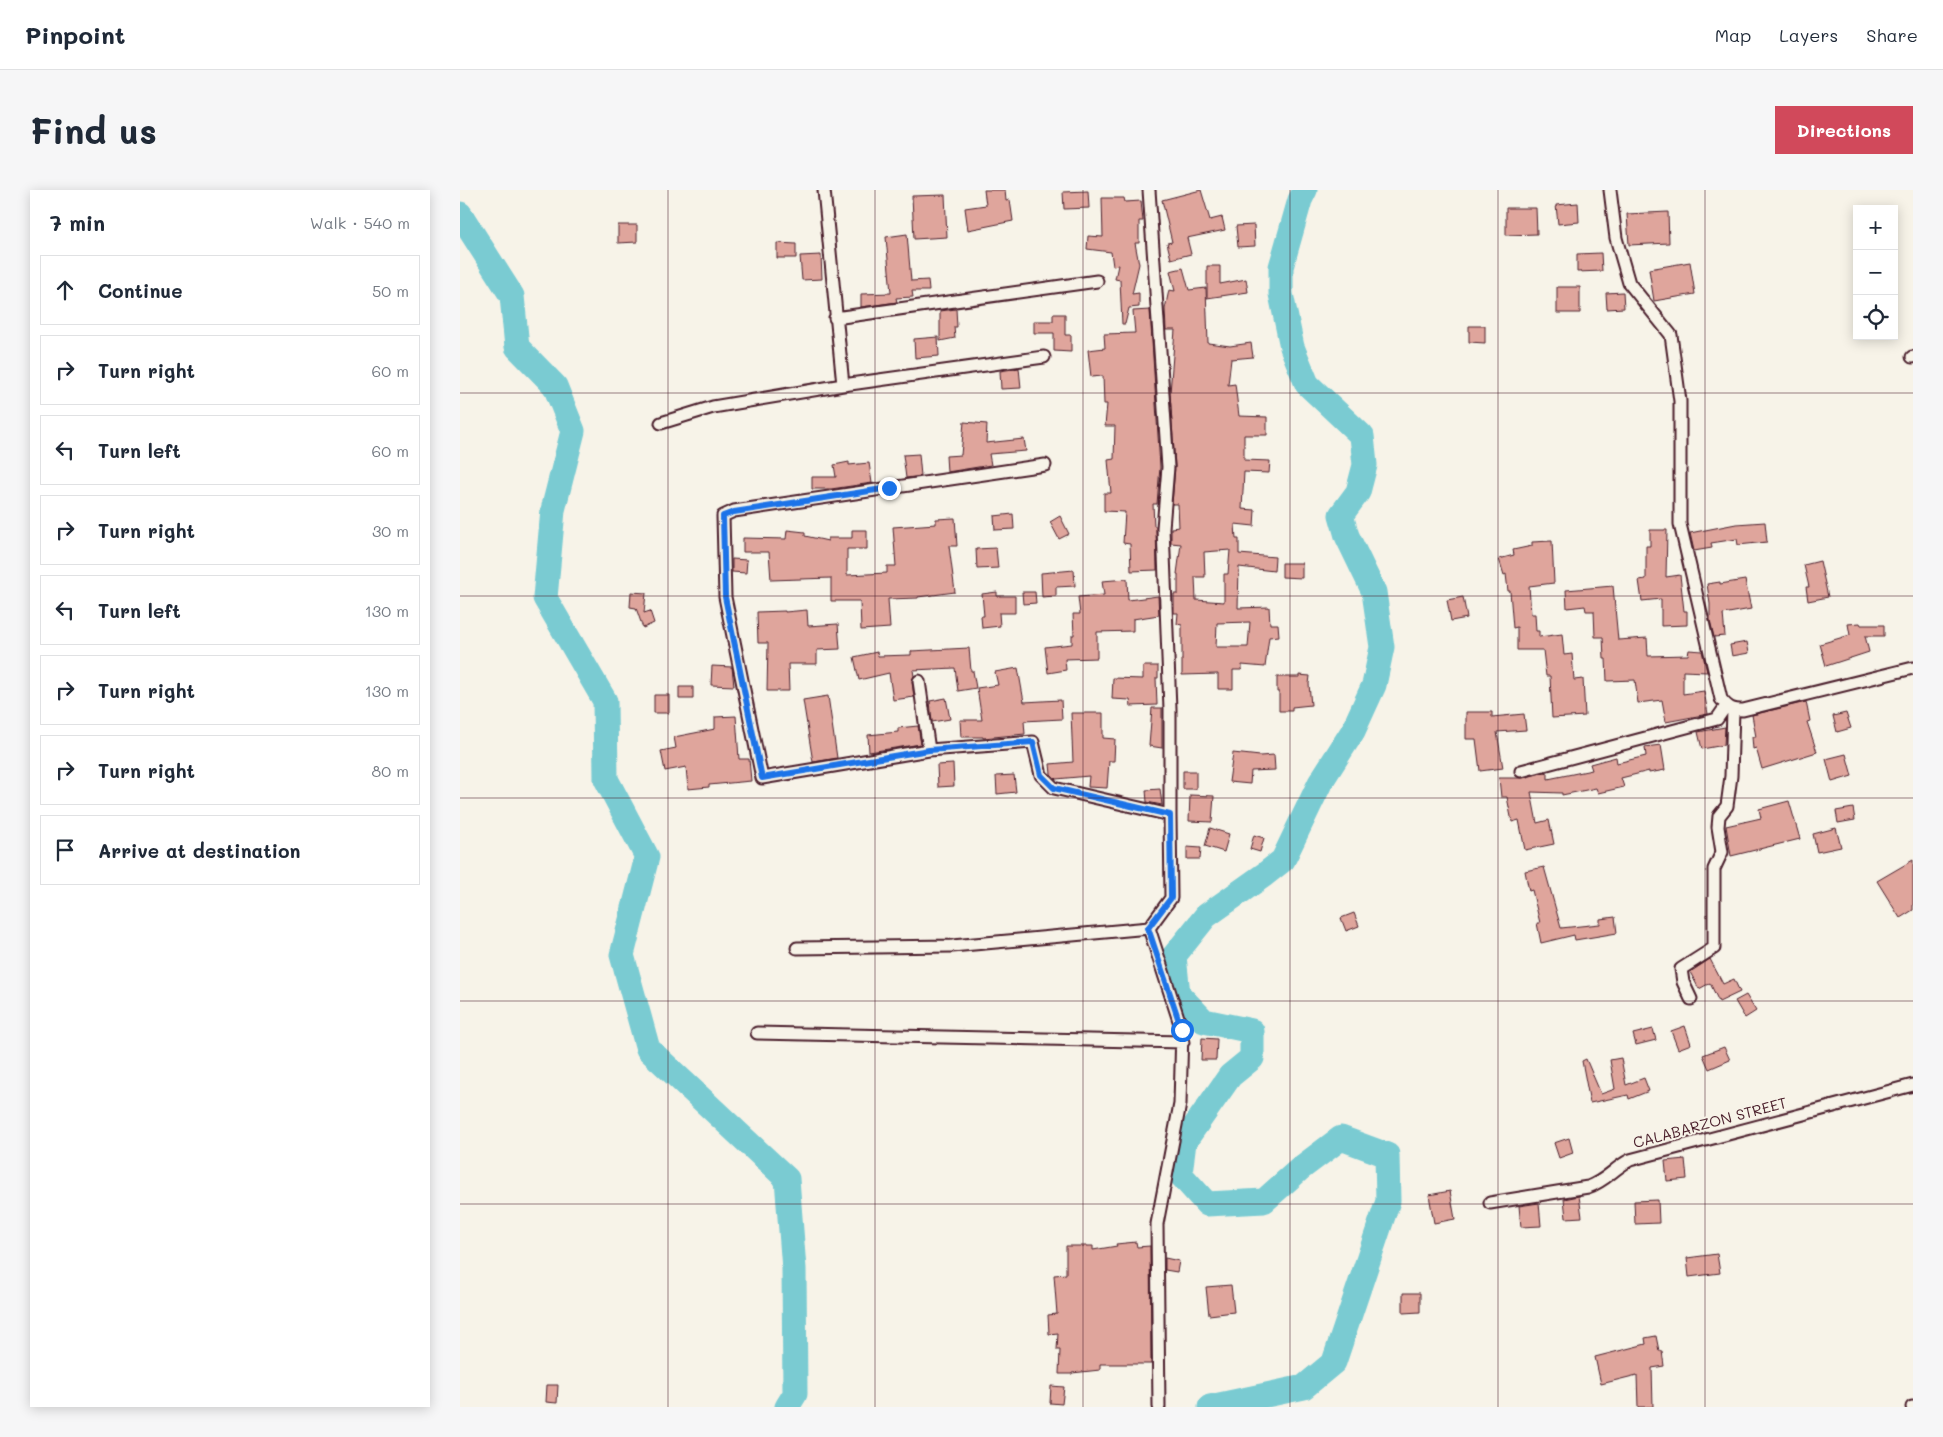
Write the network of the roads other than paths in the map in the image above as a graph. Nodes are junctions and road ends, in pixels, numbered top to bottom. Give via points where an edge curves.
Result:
1 (824, 190) edge
2 (1149, 190) edge
3 (1610, 190) edge
4 (1097, 281) dead end
5 (836, 318) junction
6 (1044, 357) dead end
7 (843, 385) junction
8 (660, 423) dead end
9 (1045, 465) dead end
10 (1913, 668) edge
11 (919, 681) dead end
12 (1729, 708) junction
13 (929, 750) junction
14 (1521, 771) dead end
15 (1170, 815) junction
16 (1148, 928) junction
17 (797, 948) dead end
18 (1691, 998) dead end
19 (757, 1033) dead end
20 (1183, 1042) junction
21 (1913, 1085) edge
22 (1490, 1203) dead end
23 (1159, 1407) edge

1 - 5 street
2 - 15 street via 1168,467 1163,528 1170,709
3 - 12 street via 1616,238 1629,284 1671,335 1680,401 1680,524 1721,699
4 - 5 street
5 - 7 street
6 - 7 street
7 - 8 street via 713,407
9 - 13 street via 723,516 725,597 762,778
10 - 12 street via 1743,710
11 - 13 street
12 - 14 street via 1717,719
12 - 18 street via 1731,776 1727,806 1719,816 1722,852 1714,868 1714,948 1681,969
13 - 15 street via 1033,742 1041,775 1054,788
15 - 16 street via 1171,898
16 - 17 street via 952,946
16 - 20 street via 1182,1030
19 - 20 street
20 - 23 street via 1180,1104 1157,1224
21 - 22 street, CALABARZON STREET via 1630,1160 1599,1183 1588,1187

